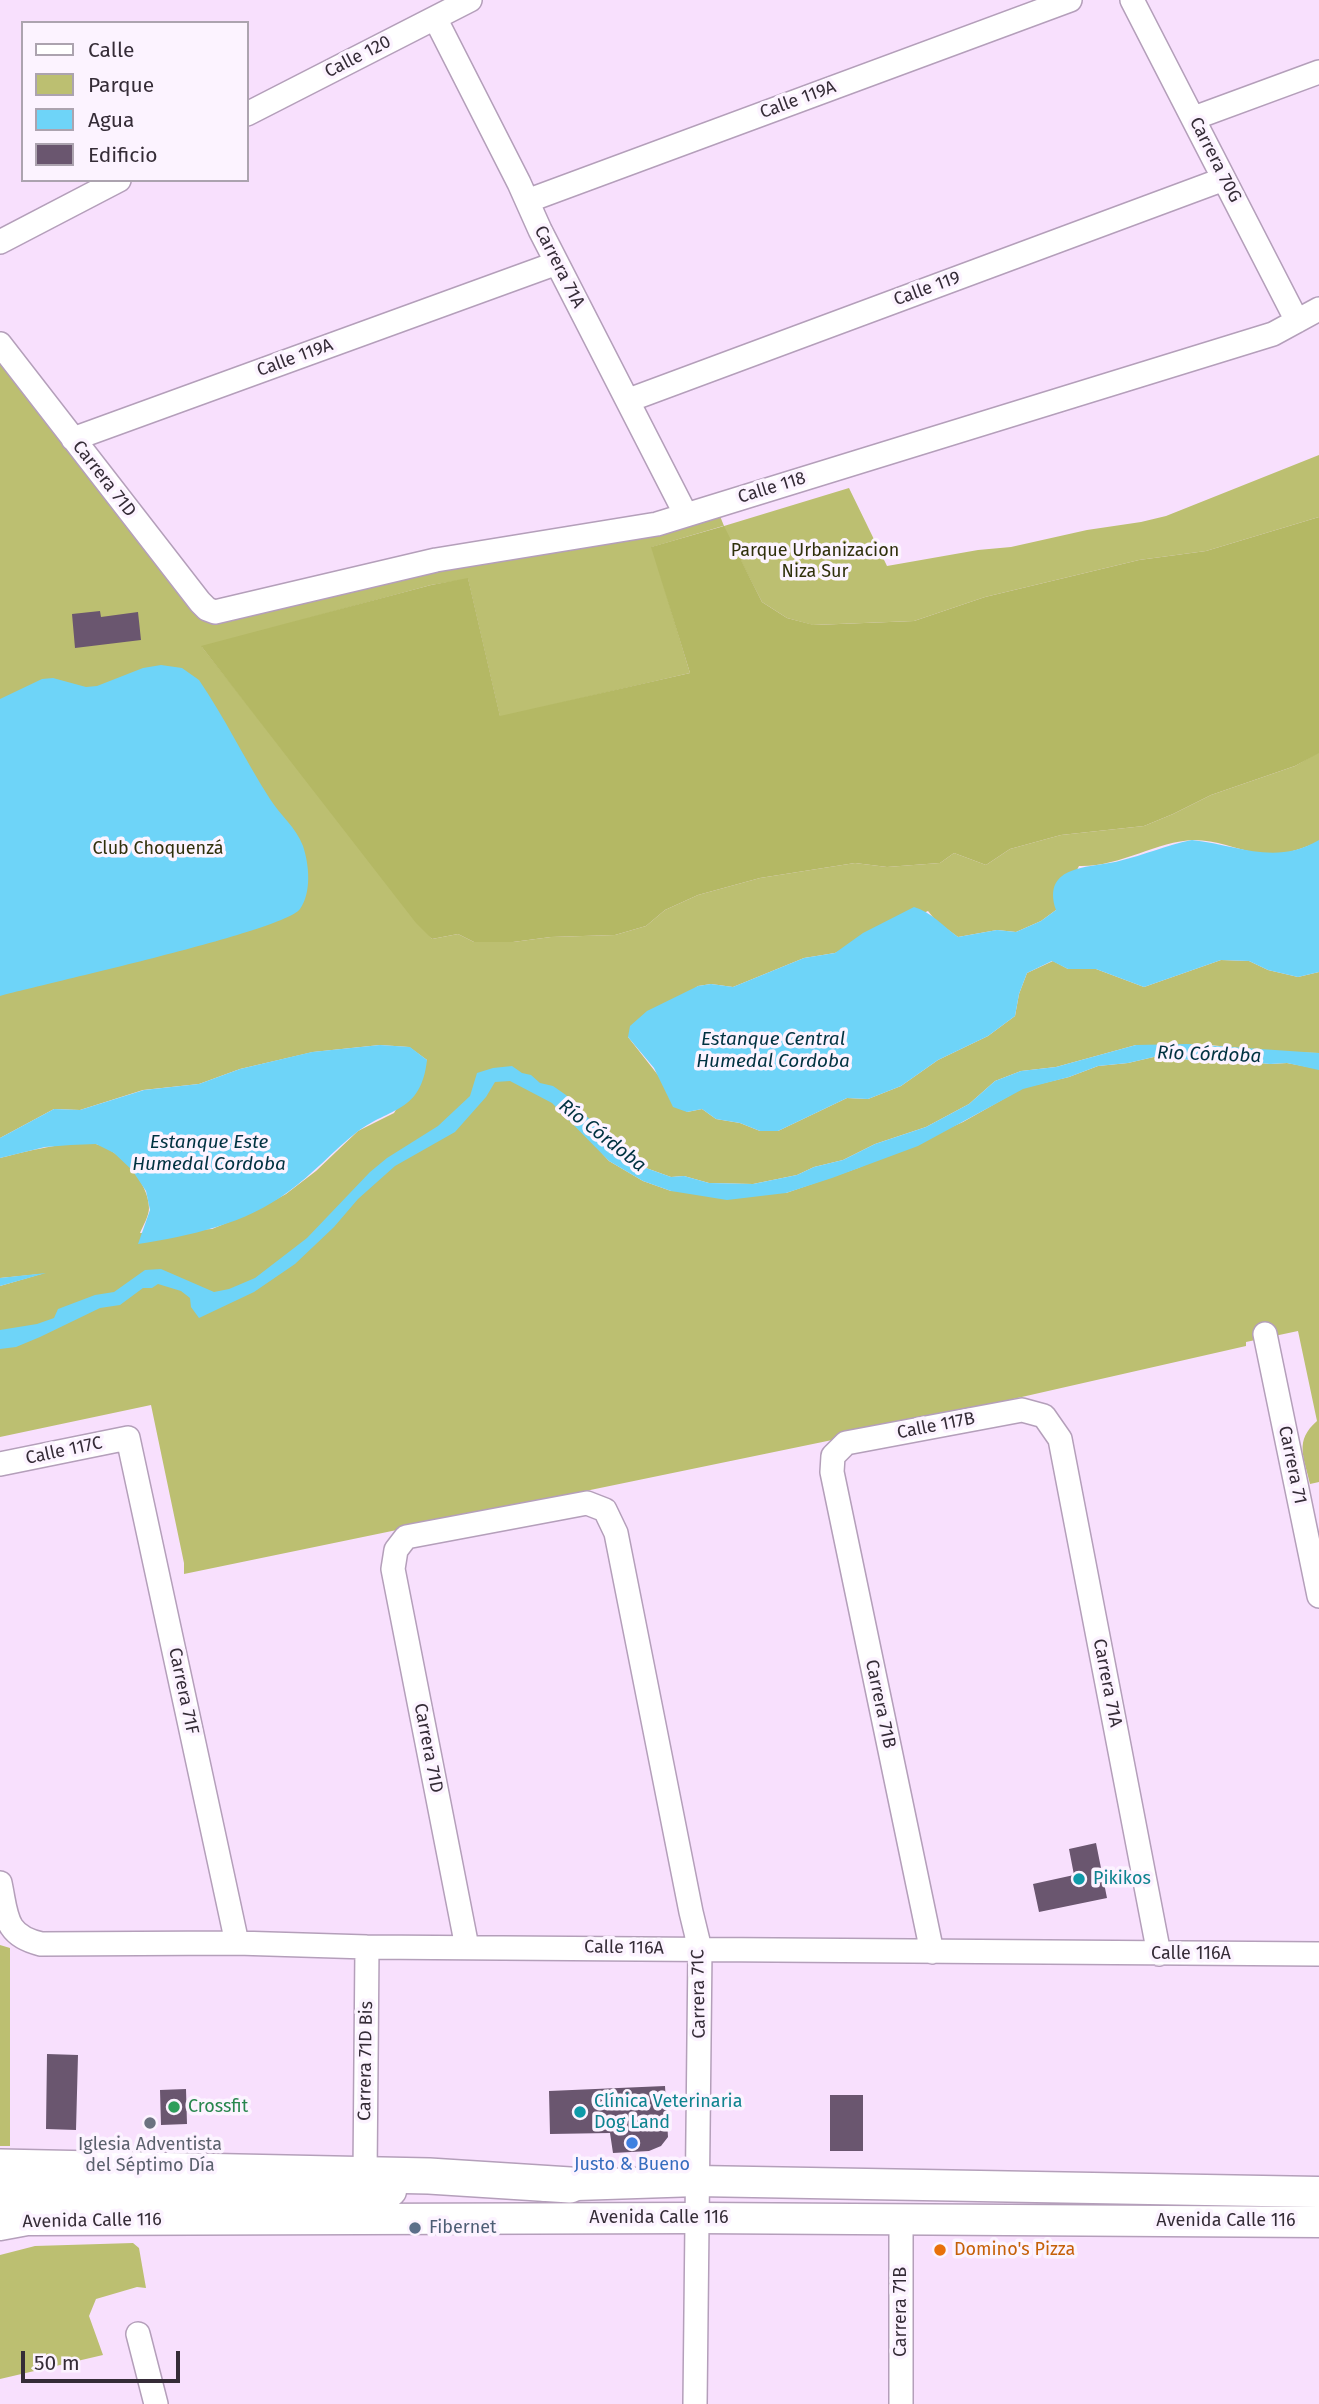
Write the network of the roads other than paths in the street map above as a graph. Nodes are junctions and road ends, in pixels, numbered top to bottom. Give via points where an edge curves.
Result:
1 (470, 0) edge
2 (1070, 0) edge
3 (1132, 0) edge
4 (435, 18) junction
5 (1319, 72) edge
6 (248, 113) edge
7 (1194, 118) junction
8 (1224, 179) junction
9 (115, 182) edge
10 (527, 201) junction
11 (0, 242) edge
12 (557, 263) junction
13 (1319, 309) edge
14 (1297, 321) junction
15 (0, 344) edge
16 (629, 400) junction
17 (73, 439) junction
18 (686, 515) junction
19 (211, 611) joint
20 (1265, 1334) dead end
21 (1044, 1416) joint
22 (128, 1438) joint
23 (833, 1456) joint
24 (0, 1464) edge
25 (605, 1510) joint
26 (1319, 1596) edge
27 (0, 1883) edge
28 (237, 1943) junction
29 (367, 1947) junction
30 (467, 1947) junction
31 (700, 1949) junction
32 (932, 1952) junction
33 (1159, 1954) junction
34 (1319, 1954) edge
35 (0, 2167) edge
36 (365, 2175) junction
37 (697, 2181) junction
38 (570, 2185) junction
39 (1319, 2192) edge
40 (0, 2197) edge
41 (697, 2218) junction
42 (901, 2219) junction
43 (1319, 2222) edge
44 (0, 2225) edge
45 (138, 2334) dead end
46 (156, 2404) edge
47 (695, 2404) edge
48 (901, 2404) edge

1 - 4 street, Calle 120
2 - 10 street, Calle 119A
3 - 7 street, Carrera 70G
4 - 6 street, Calle 120
4 - 10 street, Carrera 71A
5 - 7 street
7 - 8 street, Carrera 70G
8 - 14 street, Carrera 70G
8 - 16 street, Calle 119
9 - 11 street
10 - 12 street, Carrera 71A
12 - 16 street, Carrera 71A
12 - 17 street, Calle 119A
13 - 14 street, Calle 118
14 - 18 street, Calle 118 via 1273,334
15 - 17 street, Carrera 71D
16 - 18 street, Carrera 71A
17 - 19 street, Carrera 71D
18 - 19 street, Calle 118 via 657,524 436,559
20 - 26 street, Carrera 71
21 - 23 street, Calle 117B via 1022,1410 846,1443
21 - 33 street, Carrera 71A via 1059,1439
22 - 24 street, Calle 117C
22 - 28 street, Carrera 71F
23 - 32 street, Carrera 71B via 832,1472
25 - 30 street, Carrera 71D via 587,1503 406,1537 396,1550 393,1569
25 - 31 street, Carrera 71C via 616,1533
27 - 28 street, Calle 116A via 8,1920 15,1934 27,1941
28 - 29 street, Calle 116A
29 - 30 street, Calle 116A
29 - 36 street, Carrera 71D Bis
30 - 31 street, Calle 116A
31 - 32 street, Calle 116A
31 - 37 street, Carrera 71C
32 - 33 street, Calle 116A
33 - 34 street, Calle 116A
35 - 36 highway
36 - 38 highway
37 - 38 main road, Avenida Calle 116
37 - 39 main road, Avenida Calle 116
37 - 41 street, Carrera 71C
38 - 40 main road, Avenida Calle 116
41 - 42 main road, Avenida Calle 116
41 - 44 main road, Avenida Calle 116 via 27,2220
41 - 47 street, Carrera 71C
42 - 43 main road, Avenida Calle 116
42 - 48 street, Carrera 71B
45 - 46 street

